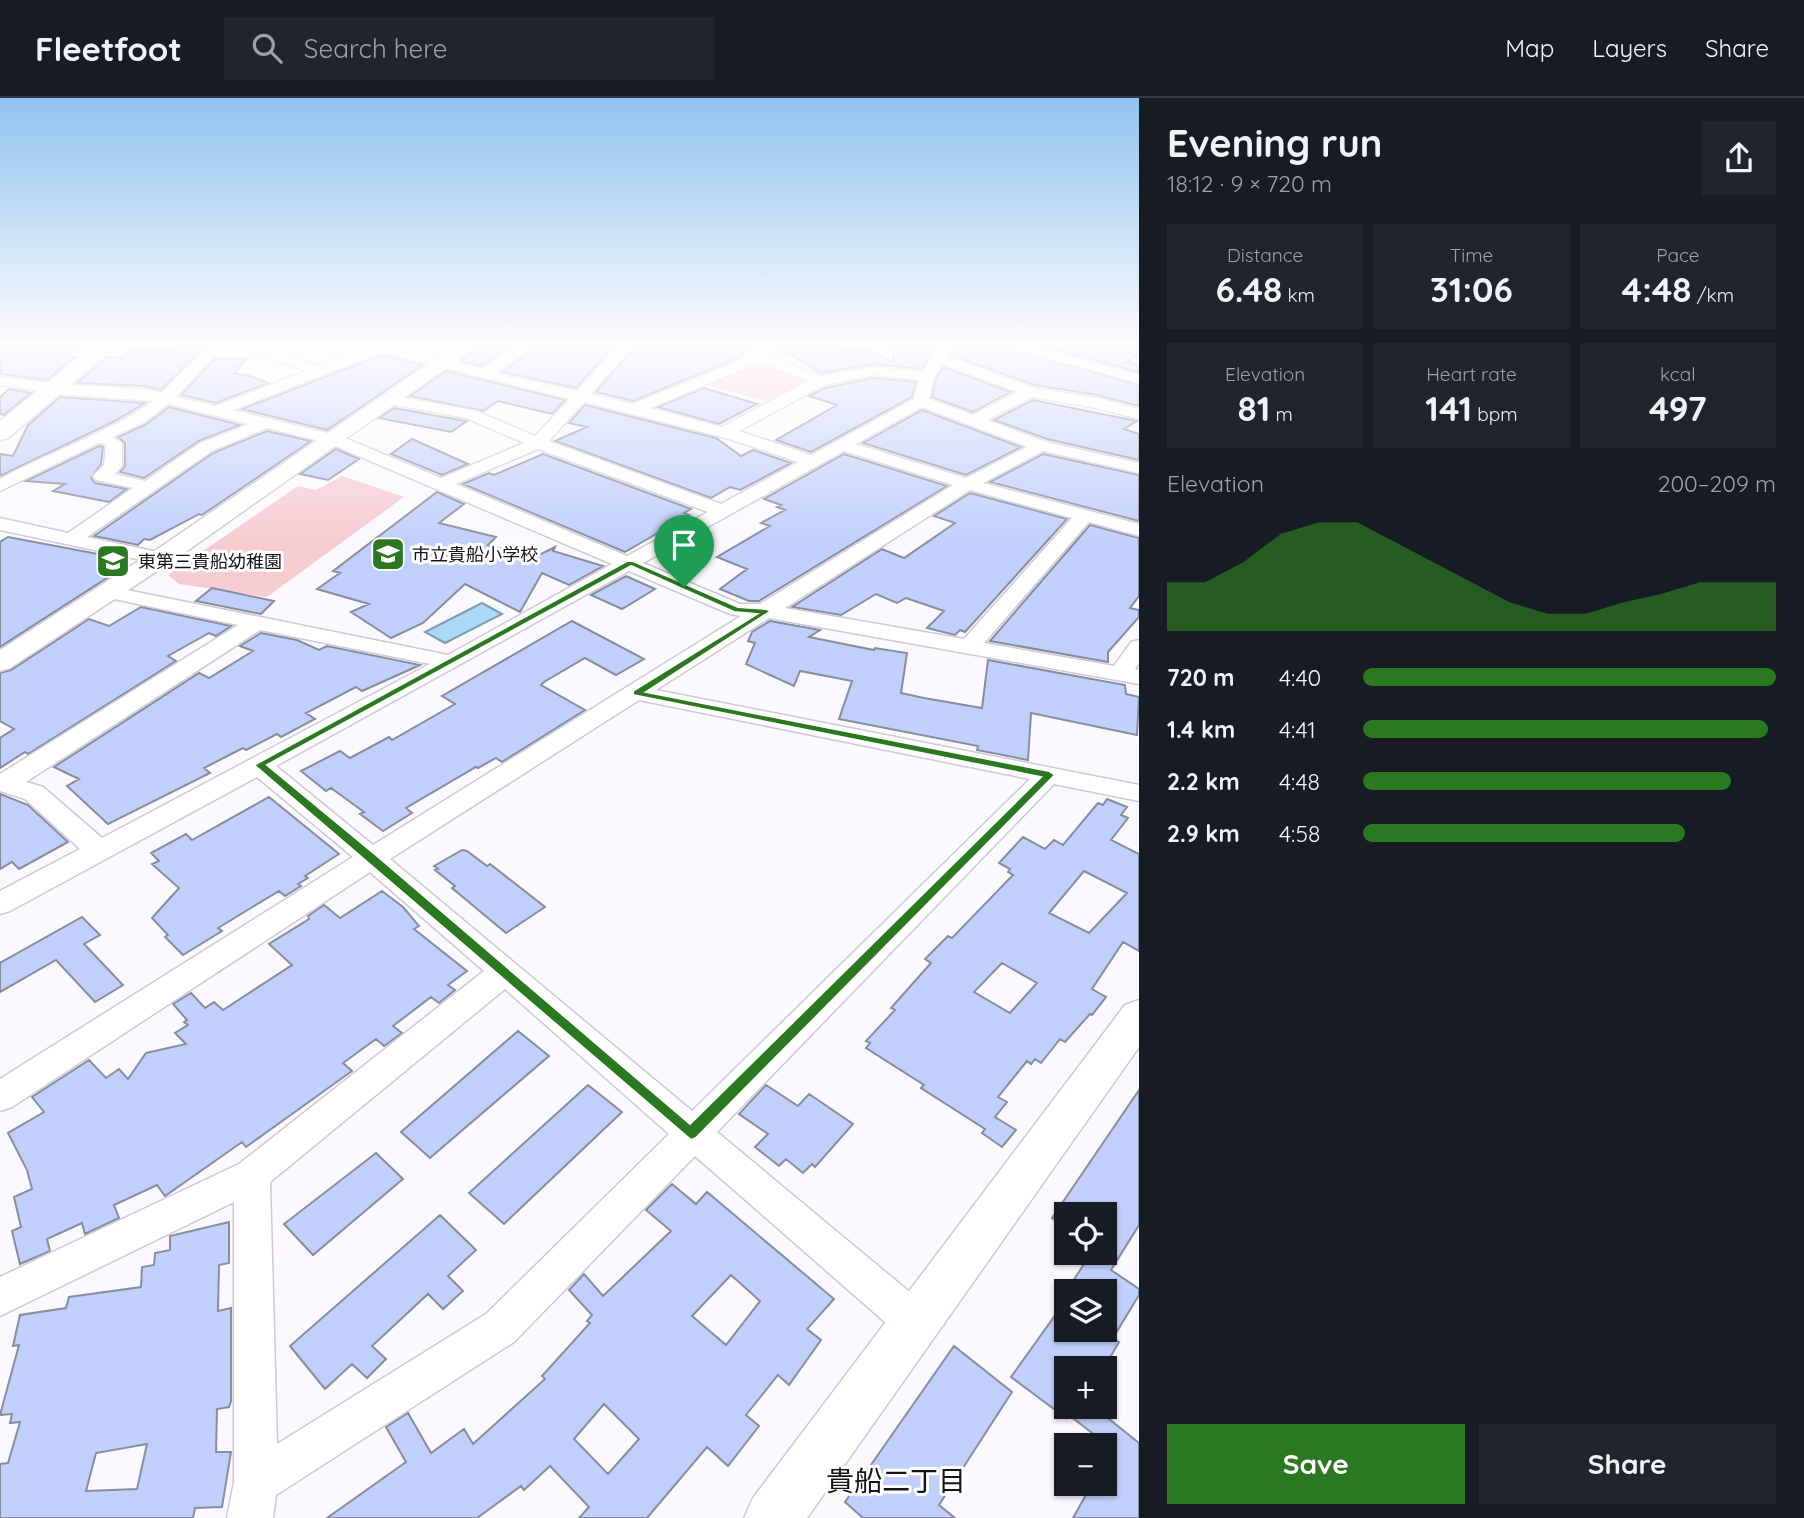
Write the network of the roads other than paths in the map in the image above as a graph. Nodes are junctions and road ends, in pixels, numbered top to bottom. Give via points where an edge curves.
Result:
1 (27, 412) edge
2 (147, 412) edge
3 (223, 412) edge
4 (373, 412) edge
5 (459, 412) edge
6 (566, 412) edge
7 (648, 412) edge
8 (761, 412) edge
9 (901, 412) edge
10 (953, 412) edge
11 (988, 412) edge
12 (975, 420) junction
13 (265, 422) junction
14 (724, 432) junction
15 (0, 433) edge
16 (99, 437) junction
17 (334, 439) junction
18 (538, 443) junction
19 (843, 445) junction
20 (1041, 446) junction
21 (814, 462) junction
22 (1139, 468) edge
23 (441, 484) junction
24 (967, 484) junction
25 (0, 486) edge
26 (149, 487) junction
27 (722, 510) junction
28 (1084, 516) junction
29 (2, 527) edge
30 (1139, 530) edge
31 (71, 539) junction
32 (160, 558) junction
33 (630, 563) junction
34 (107, 592) junction
35 (766, 611) junction
36 (257, 622) junction
37 (969, 647) junction
38 (1139, 647) edge
39 (0, 662) edge
40 (451, 662) junction
41 (1130, 676) edge
42 (637, 693) junction
43 (259, 765) junction
44 (1049, 775) junction
45 (3, 783) edge
46 (1139, 793) edge
47 (100, 851) junction
48 (372, 858) junction
49 (0, 904) edge
50 (505, 972) junction
51 (1139, 1018) edge
52 (0, 1097) edge
53 (691, 1133) junction
54 (252, 1175) junction
55 (0, 1297) edge
56 (916, 1323) junction
57 (253, 1500) edge
58 (773, 1518) edge

1 - 15 main road
2 - 16 street
3 - 13 street
4 - 17 street
5 - 18 street
6 - 18 street
7 - 14 street
8 - 14 street
9 - 19 street
10 - 12 street
11 - 12 street
12 - 20 street
13 - 17 street
13 - 26 street via 206,447
14 - 21 street
16 - 25 street
16 - 26 street via 114,443 113,466 102,476
17 - 23 street
17 - 32 street
18 - 23 street
18 - 27 street
19 - 21 street
19 - 24 street
20 - 22 street
20 - 24 street
21 - 27 street
23 - 33 street
24 - 28 street
24 - 35 street
26 - 31 street
27 - 33 street
28 - 30 street
28 - 37 street
29 - 31 street
31 - 32 street
32 - 34 street
33 - 35 street via 737,610
33 - 40 street
34 - 36 street
34 - 39 street
35 - 37 street
35 - 42 street
36 - 40 street
36 - 45 street
37 - 41 street
38 - 41 street
40 - 43 street
42 - 44 street
42 - 48 street
43 - 47 street
43 - 48 street
44 - 46 street
44 - 53 street
45 - 47 street via 34,793
47 - 49 street
48 - 50 street
48 - 52 street
50 - 53 street
50 - 54 street
51 - 56 street
53 - 56 street
53 - 57 street via 500,1328
54 - 55 street
54 - 57 street
56 - 58 street

